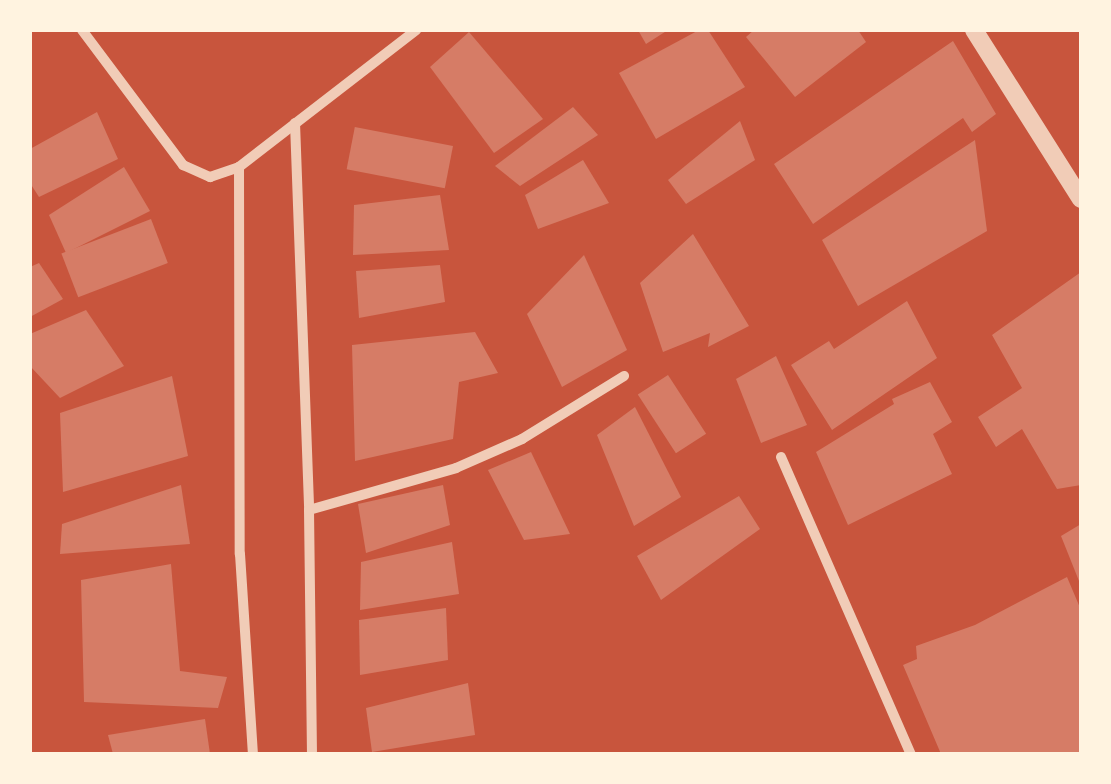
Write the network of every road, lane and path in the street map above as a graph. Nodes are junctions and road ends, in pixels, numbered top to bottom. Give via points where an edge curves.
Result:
1 (82, 30) edge
2 (416, 30) edge
3 (974, 30) edge
4 (294, 122) junction
5 (239, 167) junction
6 (1081, 199) edge
7 (624, 376) dead end
8 (781, 457) dead end
9 (309, 510) junction
10 (253, 754) edge
11 (312, 754) edge
12 (911, 754) edge

1 - 5 street via 183,165 210,177
2 - 4 street
3 - 6 street
4 - 5 street
4 - 9 street
5 - 10 street via 240,554
7 - 9 street via 522,439 456,468
8 - 12 street
9 - 11 street

